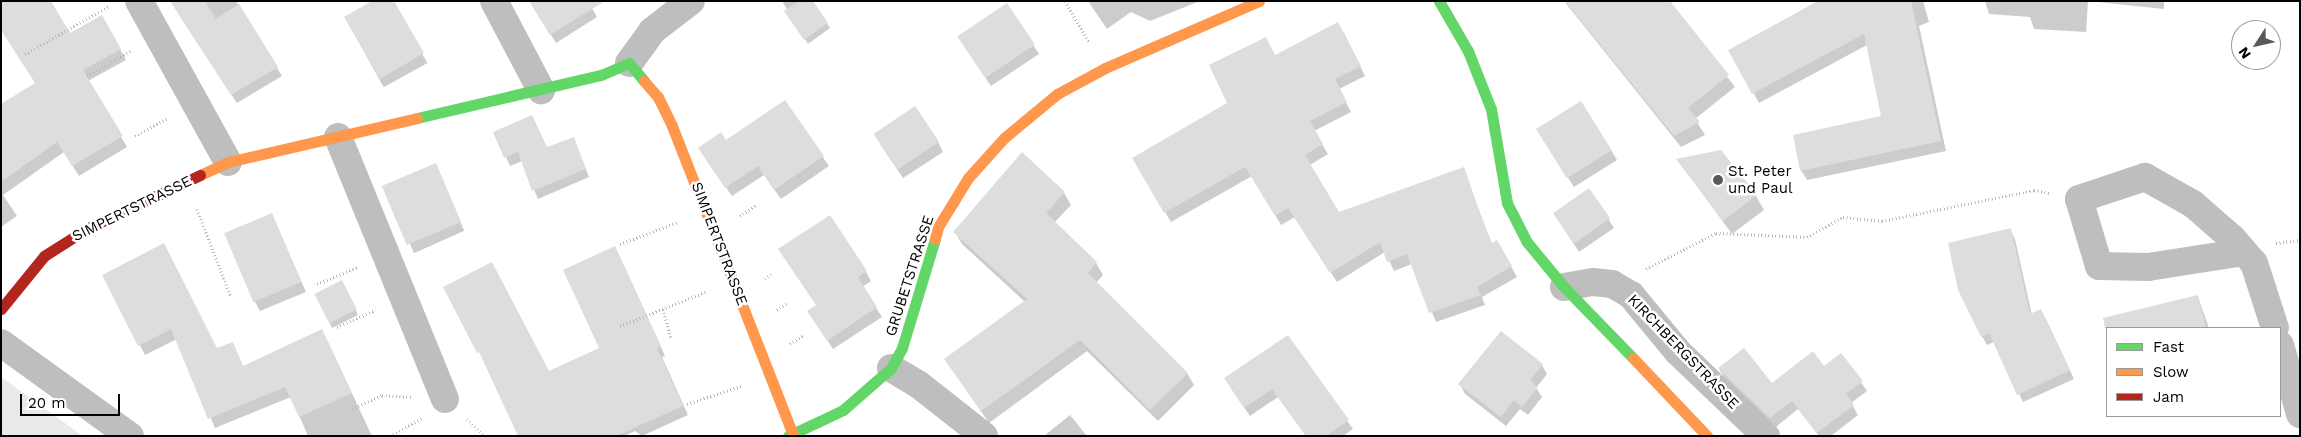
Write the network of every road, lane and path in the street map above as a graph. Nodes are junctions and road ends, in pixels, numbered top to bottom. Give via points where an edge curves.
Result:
1 (118, 1) edge
2 (139, 1) edge
3 (494, 1) edge
4 (690, 1) edge
5 (1065, 1) edge
6 (1259, 1) edge
7 (1440, 1) edge
8 (158, 36) junction
9 (25, 54) dead end
10 (629, 63) junction
11 (1105, 68) junction
12 (87, 76) dead end
13 (541, 90) junction
14 (195, 103) junction
15 (135, 136) dead end
16 (338, 137) junction
17 (228, 162) junction
18 (187, 182) junction
19 (2079, 198) junction
20 (706, 211) junction
21 (620, 244) dead end
22 (2244, 252) junction
23 (386, 256) junction
24 (733, 281) junction
25 (317, 284) dead end
26 (1612, 284) junction
27 (1564, 287) junction
28 (231, 297) dead end
29 (403, 298) junction
30 (1, 309) edge
31 (663, 309) junction
32 (620, 326) dead end
33 (337, 327) dead end
34 (2275, 327) edge
35 (671, 338) dead end
36 (1, 343) edge
37 (2281, 349) edge
38 (891, 368) junction
39 (770, 376) junction
40 (445, 399) dead end
41 (687, 404) dead end
42 (2300, 414) edge
43 (791, 435) edge
44 (130, 436) edge
45 (984, 436) edge
46 (1707, 436) edge
47 (1766, 436) edge

1 - 9 path
2 - 8 street
3 - 13 street
4 - 10 street via 652,31
5 - 11 path
6 - 11 street, GRUBETSTRASSE
7 - 27 street via 1468,51 1491,109 1507,203 1527,242
8 - 12 path
8 - 14 street
10 - 13 street, SIMPERTSTRASSE via 601,75
10 - 20 street, SIMPERTSTRASSE via 658,97
11 - 38 street, GRUBETSTRASSE via 1057,94 1004,138 968,178 938,227 902,348
13 - 16 street, SIMPERTSTRASSE
14 - 15 path
14 - 17 street
16 - 17 street, SIMPERTSTRASSE
16 - 23 street
17 - 18 street, SIMPERTSTRASSE
18 - 28 path
18 - 30 street, SIMPERTSTRASSE via 88,228 44,256
19 - 22 street via 2145,177 2193,204
19 - 22 street via 2100,266 2148,267
19 - 26 path via 2034,190 1882,221 1843,217 1807,237 1716,233 1642,272 1623,271
20 - 21 path
20 - 24 street, SIMPERTSTRASSE
22 - 34 street via 2254,263
23 - 25 path
23 - 29 street
24 - 31 path
24 - 39 street, SIMPERTSTRASSE
26 - 27 street via 1593,282
26 - 47 street, KIRCHBERGSTRASSE via 1630,295 1678,352
27 - 46 street
29 - 33 path
29 - 40 street
31 - 32 path
31 - 35 path
36 - 44 street
37 - 42 street
38 - 43 street, GRUBETSTRASSE via 843,410
38 - 45 street via 918,384
39 - 41 path
39 - 43 street, SIMPERTSTRASSE

